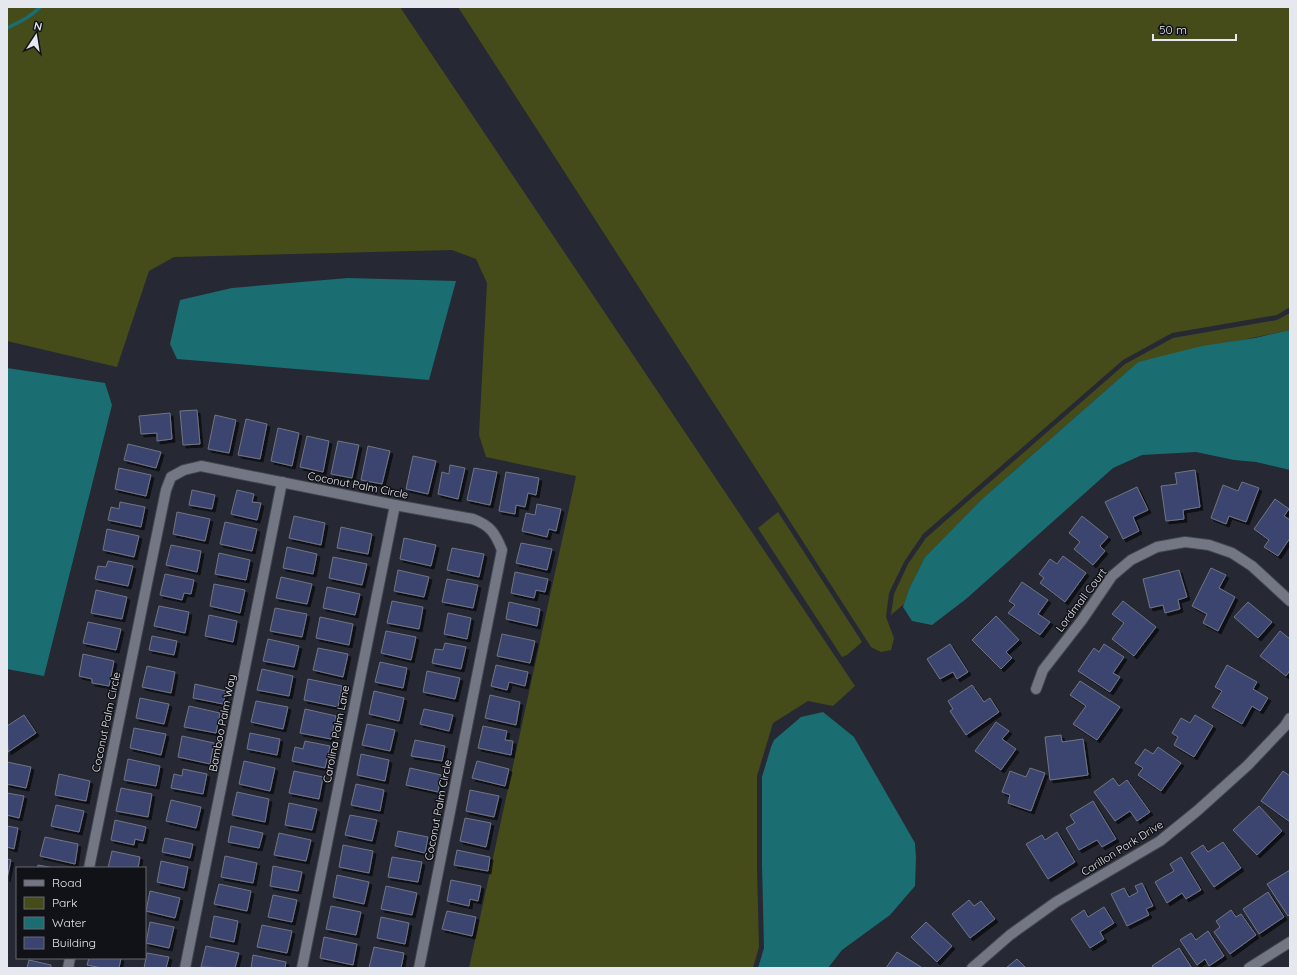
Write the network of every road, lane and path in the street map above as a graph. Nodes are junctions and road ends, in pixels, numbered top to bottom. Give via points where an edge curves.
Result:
1 (282, 482) junction
2 (394, 505) junction
3 (1290, 601) edge
4 (1036, 689) dead end
5 (1290, 718) edge
6 (89, 867) edge
7 (1290, 942) edge
8 (185, 968) edge
9 (302, 968) edge
10 (419, 968) edge
11 (972, 968) edge
12 (1249, 968) edge

1 - 2 street, Coconut Palm Circle
1 - 6 street, Coconut Palm Circle via 201,466 170,477
1 - 8 street, Bamboo Palm Way
2 - 9 street, Carolina Palm Lane
2 - 10 street, Coconut Palm Circle via 479,521 496,536 502,550
3 - 4 street, Lordmall Court via 1252,566 1232,553 1209,545 1185,542 1157,547 1131,560 1112,576 1043,670
5 - 11 street, Carillon Park Drive via 1248,765 1160,841 1056,902 1010,934
7 - 12 street

